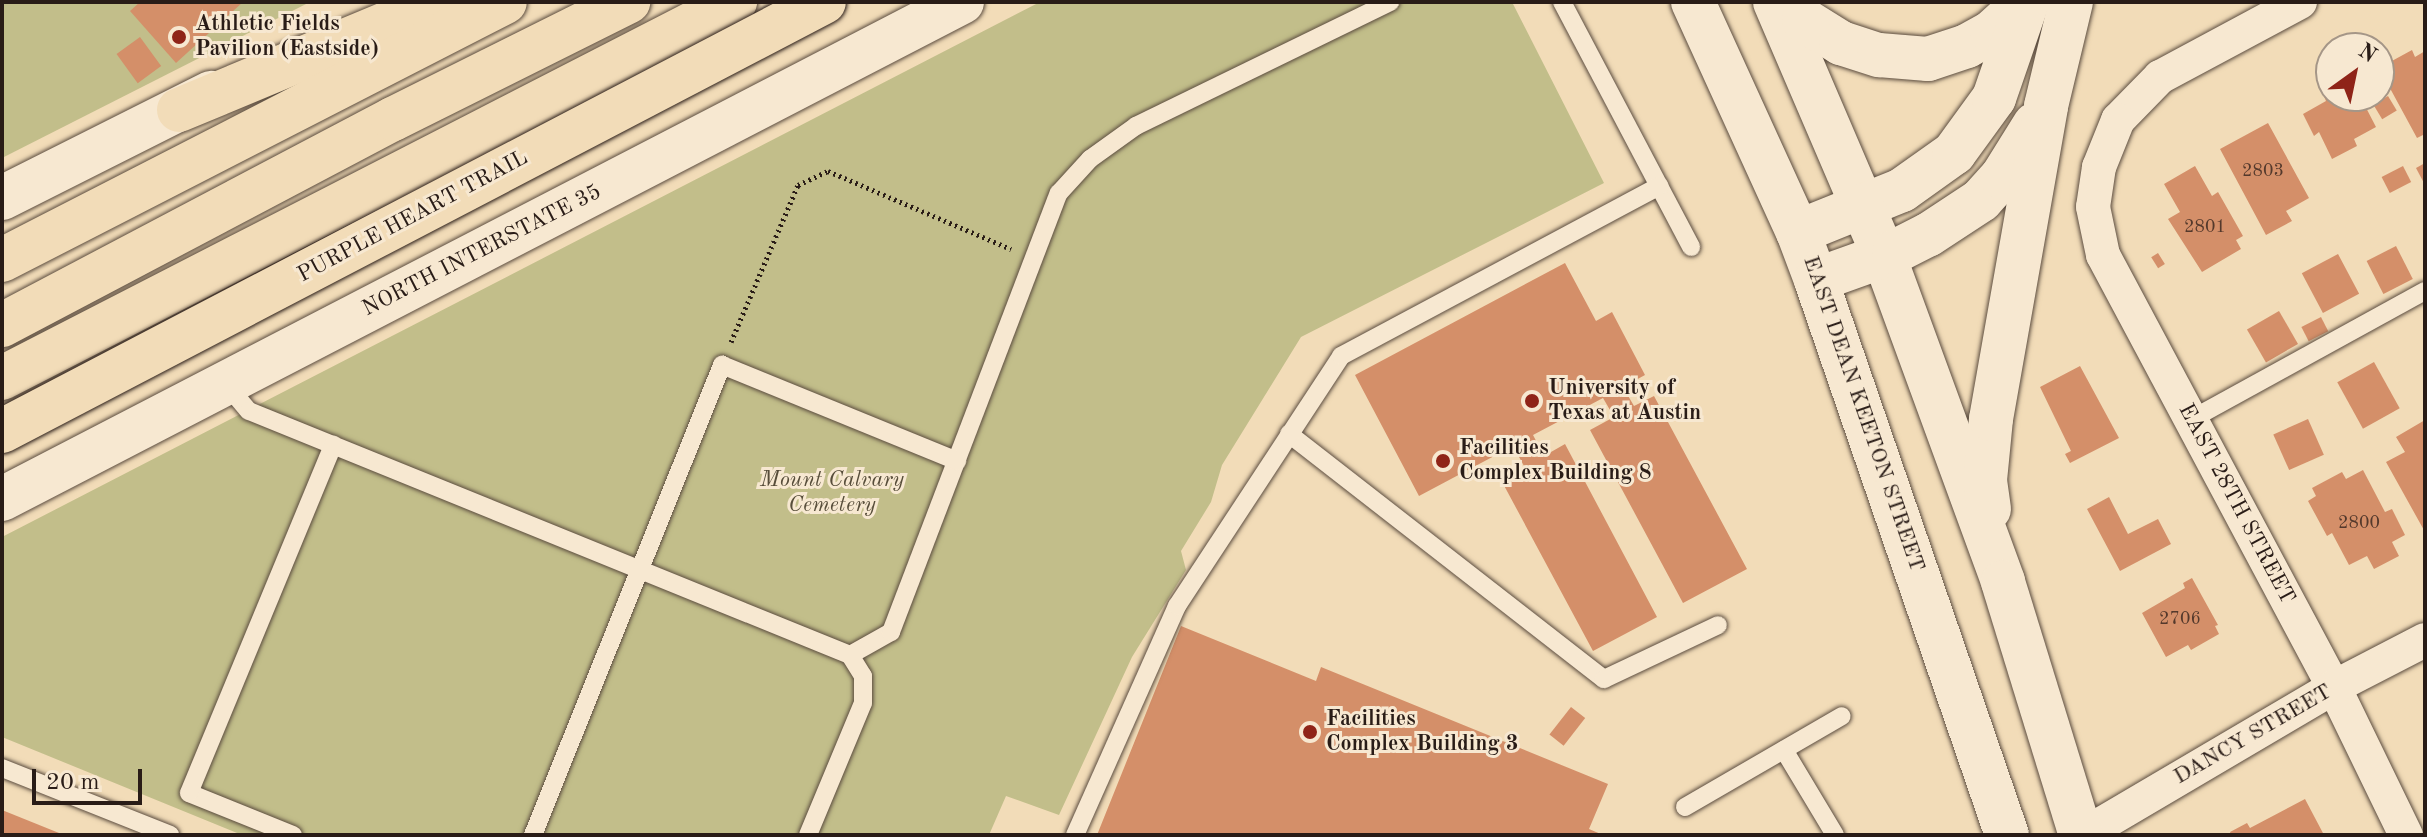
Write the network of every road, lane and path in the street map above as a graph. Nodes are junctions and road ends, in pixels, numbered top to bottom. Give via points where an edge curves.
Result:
1 (392, 2) edge
2 (438, 2) edge
3 (505, 2) edge
4 (628, 2) edge
5 (735, 2) edge
6 (824, 2) edge
7 (848, 2) edge
8 (962, 2) edge
9 (1390, 2) edge
10 (1562, 2) edge
11 (1693, 2) edge
12 (1775, 2) edge
13 (1785, 2) edge
14 (2026, 2) edge
15 (2071, 2) edge
16 (2300, 2) edge
17 (550, 96) junction
18 (2046, 106) junction
19 (179, 110) junction
20 (1659, 186) junction
21 (2, 198) edge
22 (1864, 207) junction
23 (1798, 232) junction
24 (1691, 247) dead end
25 (1884, 256) junction
26 (1035, 259) junction
27 (2, 260) edge
28 (1816, 280) junction
29 (2425, 291) edge
30 (2, 325) edge
31 (722, 365) junction
32 (2, 378) edge
33 (226, 384) junction
34 (2190, 420) junction
35 (2, 431) edge
36 (1289, 434) junction
37 (333, 445) junction
38 (957, 461) junction
39 (2, 499) edge
40 (640, 570) junction
41 (2003, 582) junction
42 (1718, 625) dead end
43 (2425, 640) edge
44 (850, 655) junction
45 (2334, 687) junction
46 (1842, 716) dead end
47 (1784, 750) junction
48 (2, 768) edge
49 (1685, 807) dead end
50 (170, 835) edge
51 (293, 835) edge
52 (533, 835) edge
53 (808, 835) edge
54 (1075, 835) edge
55 (1835, 835) edge
56 (2007, 835) edge
57 (2082, 835) edge
58 (2406, 835) edge

1 - 19 main road
2 - 19 highway
3 - 27 highway
4 - 30 highway
5 - 17 highway, PURPLE HEART TRAIL
6 - 35 highway, PURPLE HEART TRAIL, bridge
7 - 17 highway
8 - 33 main road, NORTH INTERSTATE 35
9 - 26 lane via 1136,126 1090,159 1059,193
10 - 20 lane
11 - 23 main road, EAST DEAN KEETON STREET
12 - 22 main road
13 - 14 main road via 1841,43 1879,55 1928,59 1992,32
14 - 22 main road via 1994,98 1954,153 1902,190
15 - 18 main road
16 - 34 street, EAST 28TH STREET via 2160,77 2118,120 2099,167 2093,207 2103,255
17 - 32 highway, PURPLE HEART TRAIL
18 - 25 main road via 2002,177 1981,200
18 - 41 main road via 1985,480
19 - 21 main road
20 - 24 lane
20 - 36 lane via 1341,356
22 - 23 main road
22 - 25 main road
23 - 28 main road, EAST DEAN KEETON STREET
25 - 28 main road
25 - 41 main road
26 - 31 path via 828,171 798,185
26 - 38 lane
28 - 56 main road, EAST DEAN KEETON STREET
29 - 34 lane
31 - 38 lane
31 - 40 lane
33 - 37 lane via 249,411
33 - 39 main road, NORTH INTERSTATE 35
34 - 45 street, EAST 28TH STREET
36 - 42 lane via 1604,679
36 - 54 lane via 1177,606
37 - 40 lane
37 - 51 lane via 189,793
38 - 44 lane via 891,632
40 - 44 lane
40 - 52 lane
41 - 57 main road
43 - 45 street, DANCY STREET
44 - 53 lane via 863,676 863,703
45 - 57 street, DANCY STREET
45 - 58 street, EAST 28TH STREET
46 - 47 lane
47 - 49 lane
47 - 55 lane
48 - 50 lane

